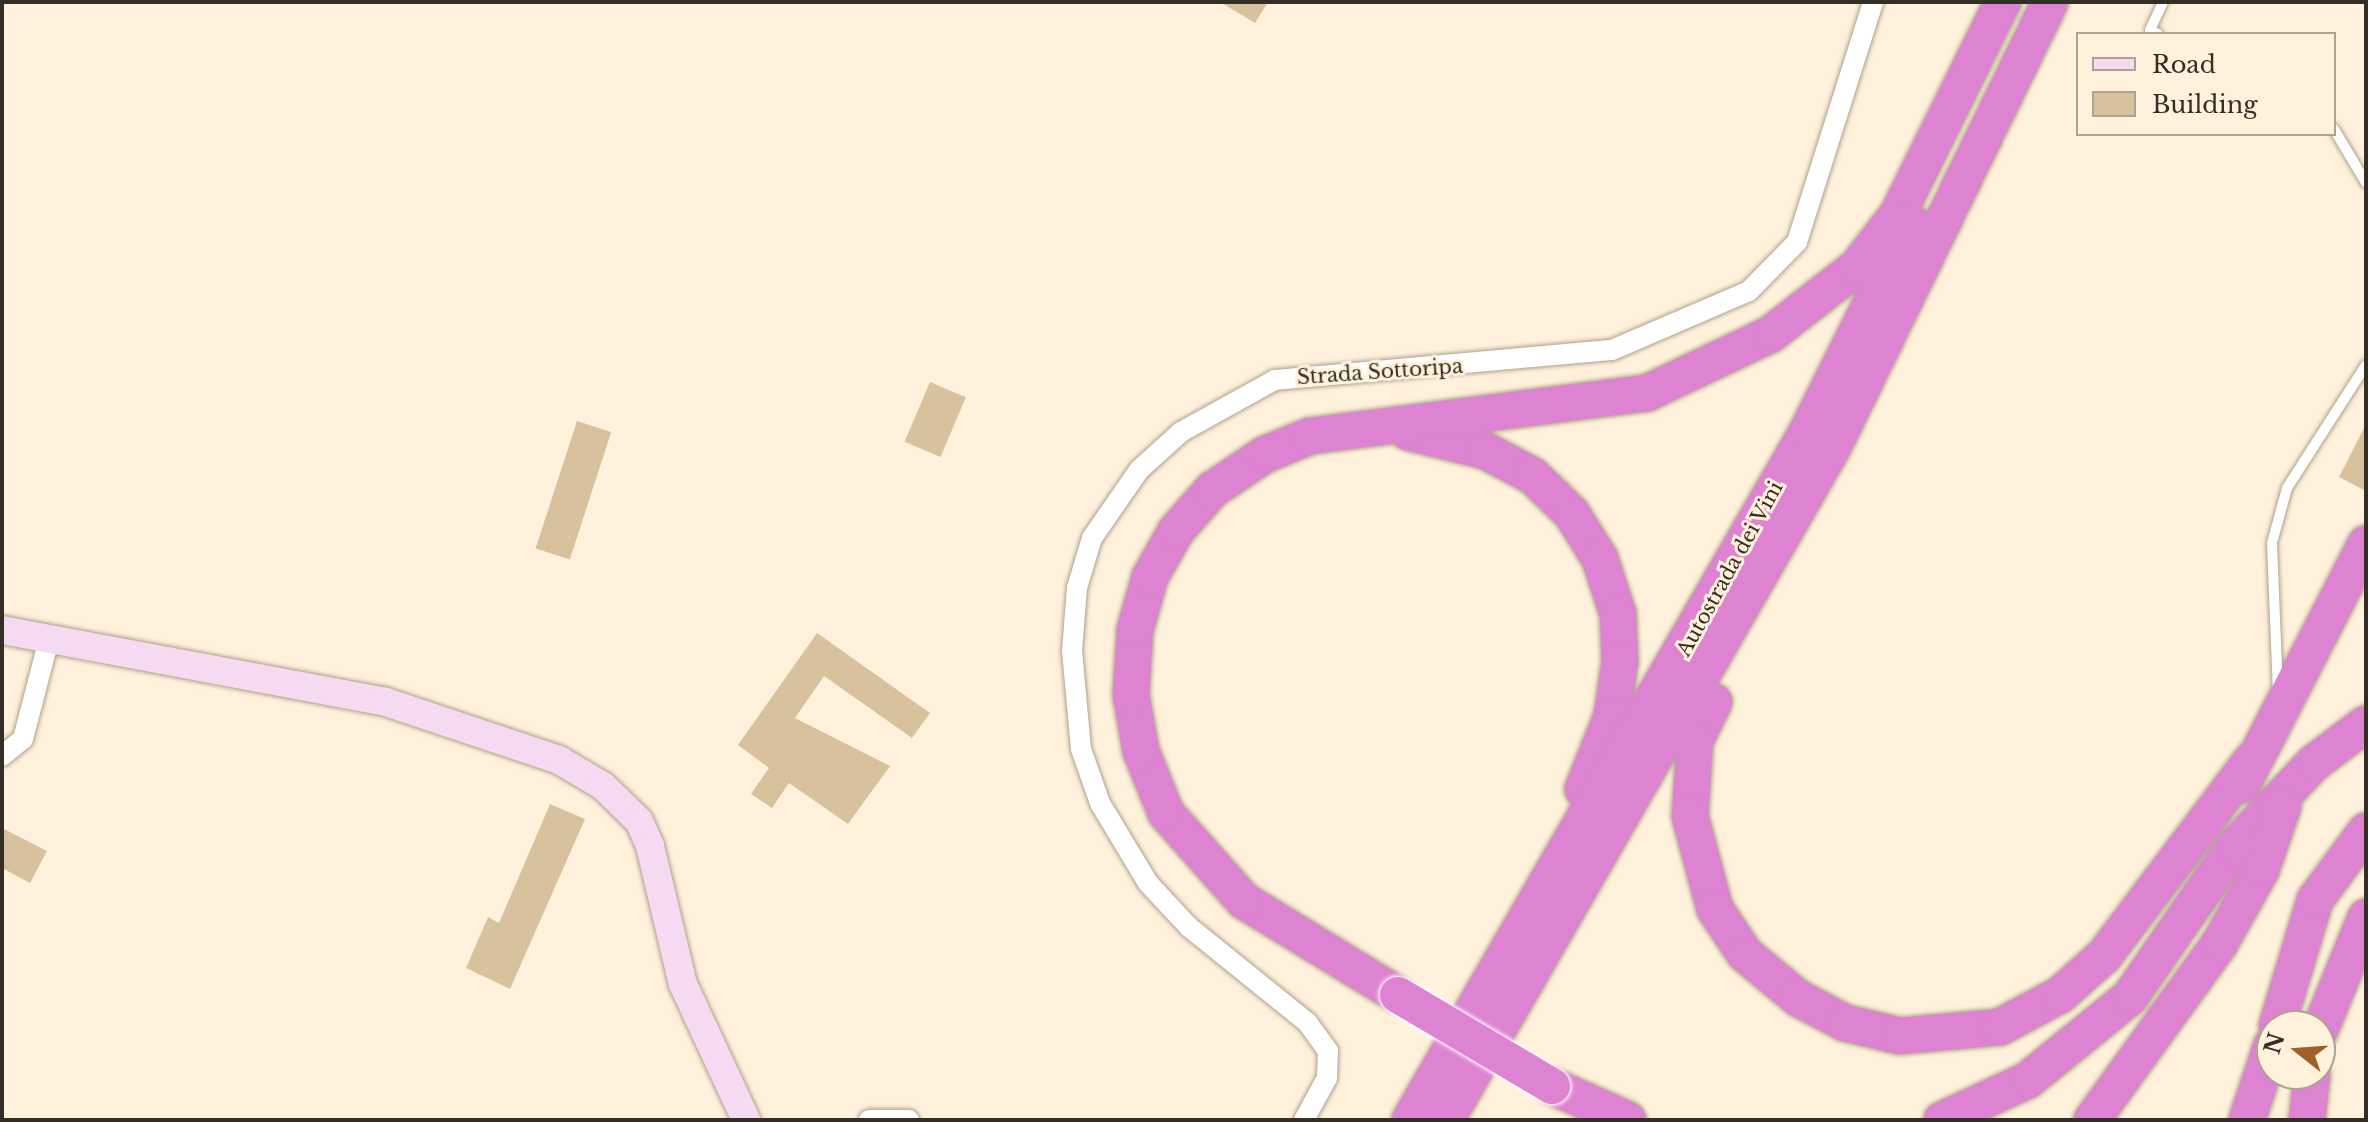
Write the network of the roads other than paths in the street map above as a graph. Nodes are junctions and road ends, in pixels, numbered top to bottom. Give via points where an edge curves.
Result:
1 (1873, 2) edge
2 (2003, 2) edge
3 (2019, 2) edge
4 (2050, 2) edge
5 (2163, 2) edge
6 (2154, 32) edge
7 (2336, 132) edge
8 (2366, 183) edge
9 (2366, 365) edge
10 (1354, 426) junction
11 (1833, 447) junction
12 (2366, 544) edge
13 (2, 630) edge
14 (49, 639) junction
15 (2280, 708) junction
16 (2366, 724) edge
17 (2, 756) edge
18 (2251, 761) junction
19 (2285, 800) junction
20 (2366, 831) edge
21 (2366, 917) edge
22 (2182, 922) junction
23 (2282, 1010) edge
24 (2328, 1010) edge
25 (2257, 1090) edge
26 (2310, 1090) edge
27 (746, 1120) edge
28 (869, 1120) edge
29 (909, 1120) edge
30 (1304, 1120) edge
31 (1399, 1120) edge
32 (1410, 1120) edge
33 (1446, 1120) edge
34 (1628, 1120) edge
35 (1942, 1120) edge
36 (2092, 1120) edge
37 (2247, 1120) edge
38 (2307, 1120) edge

1 - 30 street, Strada Sottoripa via 1797,242 1749,291 1612,350 1275,380 1181,432 1139,470 1092,538 1077,588 1072,651 1081,749 1100,803 1148,883 1189,927 1308,1023 1328,1051 1327,1078
2 - 10 highway via 1898,214 1857,267 1771,334 1647,393 1555,410
3 - 32 highway, Autostrada dei Vini via 1806,434
4 - 11 highway, Autostrada dei Vini
5 - 6 lane via 2150,30
7 - 8 lane
9 - 15 lane via 2309,446 2287,488 2272,543
10 - 31 highway via 1425,434 1486,451 1533,476 1579,525 1618,614 1612,716 1590,779 1405,1094
10 - 34 highway, bridge via 1264,455 1212,490 1176,531 1139,617 1131,695 1141,751 1166,813 1244,901 1552,1086
11 - 18 highway via 1695,741 1690,816 1715,909 1745,954 1798,998 1845,1023 1900,1036 2000,1027 2060,995 2104,956
11 - 33 highway, Autostrada dei Vini
12 - 15 highway
13 - 14 street
14 - 17 street via 23,739
14 - 27 street via 383,701 559,760 603,786 639,821 650,846 683,984
15 - 18 highway
16 - 19 highway via 2314,763
18 - 22 highway
19 - 22 highway via 2234,847
19 - 36 highway via 2261,870 2220,943
20 - 23 highway via 2315,900
21 - 24 highway
22 - 35 highway via 2130,997 2076,1045 2028,1080
25 - 37 highway
26 - 38 highway
28 - 29 street

